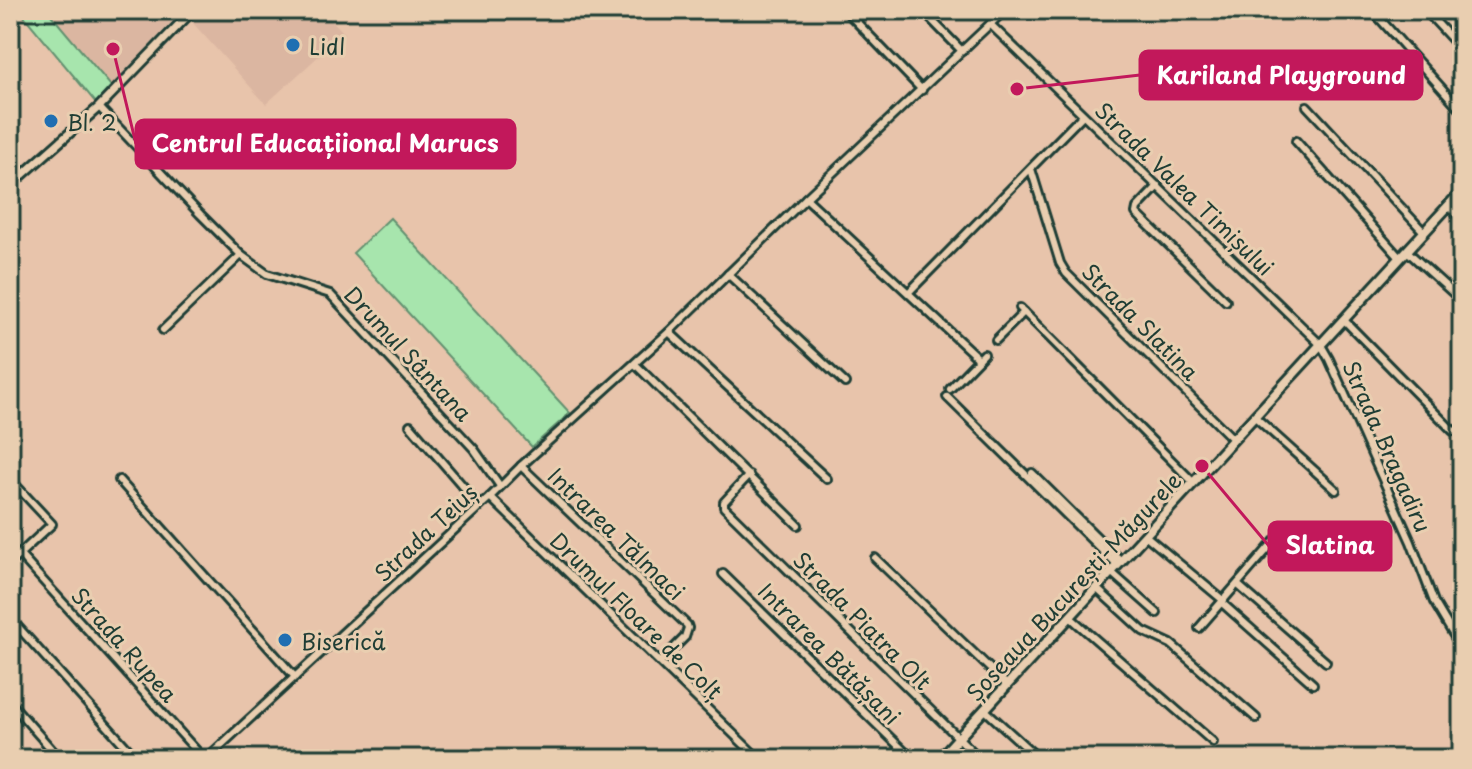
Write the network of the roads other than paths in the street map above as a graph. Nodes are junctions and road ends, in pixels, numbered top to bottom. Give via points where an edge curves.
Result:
1 (193, 10) edge
2 (845, 10) edge
3 (922, 10) edge
4 (1005, 10) edge
5 (1372, 10) edge
6 (1425, 10) edge
7 (990, 24) junction
8 (1462, 50) edge
9 (962, 51) junction
10 (922, 90) junction
11 (1307, 106) dead end
12 (99, 107) junction
13 (1462, 111) edge
14 (1083, 115) junction
15 (1296, 141) dead end
16 (1031, 169) junction
17 (10, 186) edge
18 (1158, 186) junction
19 (1462, 191) edge
20 (806, 198) junction
21 (1448, 206) junction
22 (1462, 219) edge
23 (1424, 232) junction
24 (1403, 254) junction
25 (241, 255) junction
26 (728, 274) junction
27 (909, 292) junction
28 (1226, 301) dead end
29 (1462, 301) edge
30 (1344, 320) junction
31 (163, 330) dead end
32 (669, 332) junction
33 (996, 340) dead end
34 (1321, 345) junction
35 (635, 364) junction
36 (845, 383) dead end
37 (950, 389) dead end
38 (947, 397) dead end
39 (1254, 416) junction
40 (410, 425) dead end
41 (1462, 426) edge
42 (1233, 439) junction
43 (521, 466) junction
44 (1032, 473) dead end
45 (749, 475) junction
46 (10, 479) edge
47 (827, 479) dead end
48 (119, 480) dead end
49 (1193, 482) junction
50 (500, 486) junction
51 (1336, 490) dead end
52 (490, 497) junction
53 (480, 506) junction
54 (798, 525) dead end
55 (1285, 529) dead end
56 (1145, 535) junction
57 (13, 558) edge
58 (875, 558) dead end
59 (1116, 566) junction
60 (723, 574) dead end
61 (1238, 585) junction
62 (1096, 588) junction
63 (1223, 602) junction
64 (1157, 613) dead end
65 (1070, 617) junction
66 (10, 618) edge
67 (1199, 628) dead end
68 (1462, 649) edge
69 (660, 662) junction
70 (1326, 662) dead end
71 (295, 677) junction
72 (1313, 684) dead end
73 (1007, 685) junction
74 (10, 702) edge
75 (984, 709) junction
76 (1256, 718) dead end
77 (957, 739) junction
78 (1213, 742) dead end
79 (60, 759) edge
80 (137, 759) edge
81 (205, 759) edge
82 (759, 759) edge
83 (912, 759) edge
84 (939, 759) edge
85 (980, 759) edge
86 (1039, 759) edge

1 - 12 street
2 - 10 street
3 - 9 street
4 - 7 street, Strada Teiuș
5 - 13 street
6 - 8 street
7 - 9 street, Strada Teiuș
7 - 14 street, Strada Valea Timișului
9 - 10 street, Strada Teiuș
10 - 20 street, Strada Teiuș
11 - 23 street
12 - 17 street
12 - 25 street, Drumul Sântana
14 - 16 street
14 - 18 street, Strada Valea Timișului
15 - 24 street
16 - 27 street
16 - 42 street, Strada Slatina via 1063,268
18 - 28 street via 1136,213
18 - 34 street, Strada Valea Timișului
19 - 21 main road, Șoseaua București-Măgurele
20 - 26 street, Strada Teiuș
20 - 27 street
21 - 22 street
21 - 23 main road, Șoseaua București-Măgurele
23 - 24 main road, Șoseaua București-Măgurele
24 - 29 street
24 - 30 main road, Șoseaua București-Măgurele
25 - 31 street
25 - 50 street, Drumul Sântana via 267,274 330,294 474,449
26 - 32 street, Strada Teiuș
26 - 36 street
27 - 37 street via 981,356
30 - 34 main road, Șoseaua București-Măgurele
30 - 41 street via 1453,431
32 - 35 street, Strada Teiuș
32 - 47 street
33 - 49 street via 1022,310
34 - 39 main road, Șoseaua București-Măgurele
34 - 68 street, Strada Bragadiru via 1436,607
35 - 43 street, Strada Teiuș
35 - 45 street
38 - 59 street
39 - 42 main road, Șoseaua București-Măgurele
39 - 51 street
40 - 53 street
42 - 49 main road, Șoseaua București-Măgurele
43 - 50 street, Strada Teiuș
43 - 69 street, Intrarea Tălmaci via 687,625 685,637
44 - 59 street
45 - 54 street
45 - 77 street, Strada Piatra Olt via 723,504
46 - 57 street via 52,524
48 - 71 street
49 - 56 main road, Șoseaua București-Măgurele
50 - 52 street, Strada Teiuș
52 - 53 street, Strada Teiuș
52 - 69 street, Drumul Floare de Colț
53 - 71 street, Strada Teiuș
55 - 61 street
56 - 59 main road, Șoseaua București-Măgurele
56 - 63 street
57 - 81 street, Strada Rupea
58 - 73 street
59 - 62 main road, Șoseaua București-Măgurele
59 - 64 street
60 - 83 street, Intrarea Bătășani
61 - 63 street
61 - 70 street
62 - 65 main road, Șoseaua București-Măgurele
62 - 76 street
63 - 67 street
63 - 72 street
65 - 73 main road, Șoseaua București-Măgurele
65 - 78 street
66 - 80 street
69 - 82 street, Drumul Floare de Colț
71 - 81 street, Strada Teiuș
73 - 75 main road, Șoseaua București-Măgurele
74 - 79 street
75 - 77 main road, Șoseaua București-Măgurele
75 - 86 street
77 - 84 main road, Șoseaua București-Măgurele
77 - 85 street, Strada Piatra Olt

